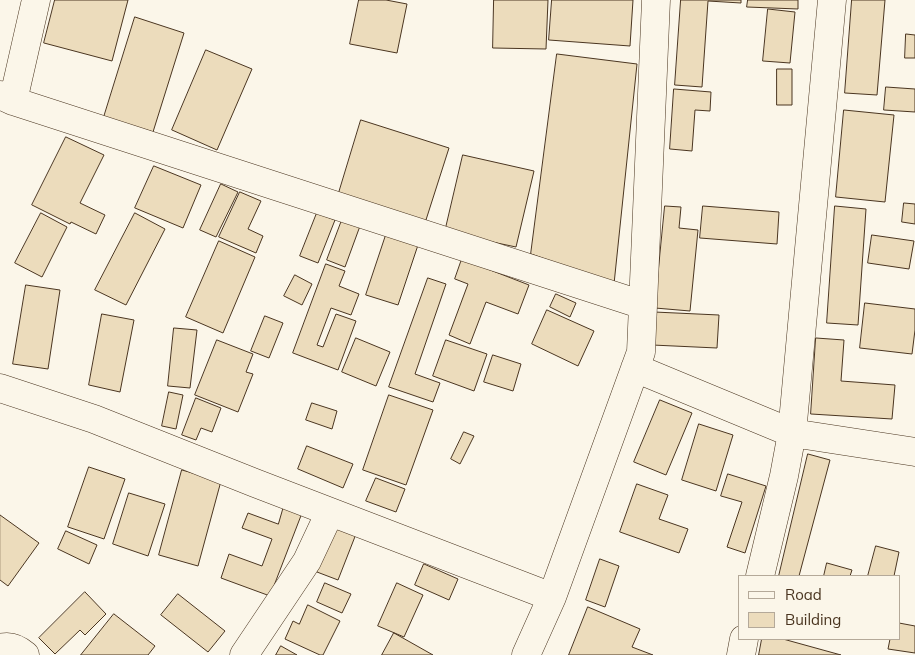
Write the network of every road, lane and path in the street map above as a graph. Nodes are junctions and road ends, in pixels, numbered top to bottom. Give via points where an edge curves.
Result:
1 (36, 0) edge
2 (656, 0) edge
3 (832, 0) edge
4 (6, 98) edge
5 (643, 305) junction
6 (635, 368) junction
7 (0, 388) edge
8 (792, 432) junction
9 (915, 452) edge
10 (330, 512) junction
11 (760, 575) edge
12 (552, 597) junction
13 (744, 640) edge
14 (0, 648) edge
15 (25, 655) edge
16 (244, 655) edge
17 (526, 655) edge
18 (740, 655) edge

1 - 4 street
2 - 5 street
3 - 8 street
4 - 5 street
5 - 6 street via 640,352
6 - 8 street
6 - 12 street
7 - 10 street via 94,418
8 - 9 street
8 - 11 street
10 - 12 street
10 - 16 street via 307,561
12 - 17 street
13 - 18 street
14 - 15 street via 7,646

